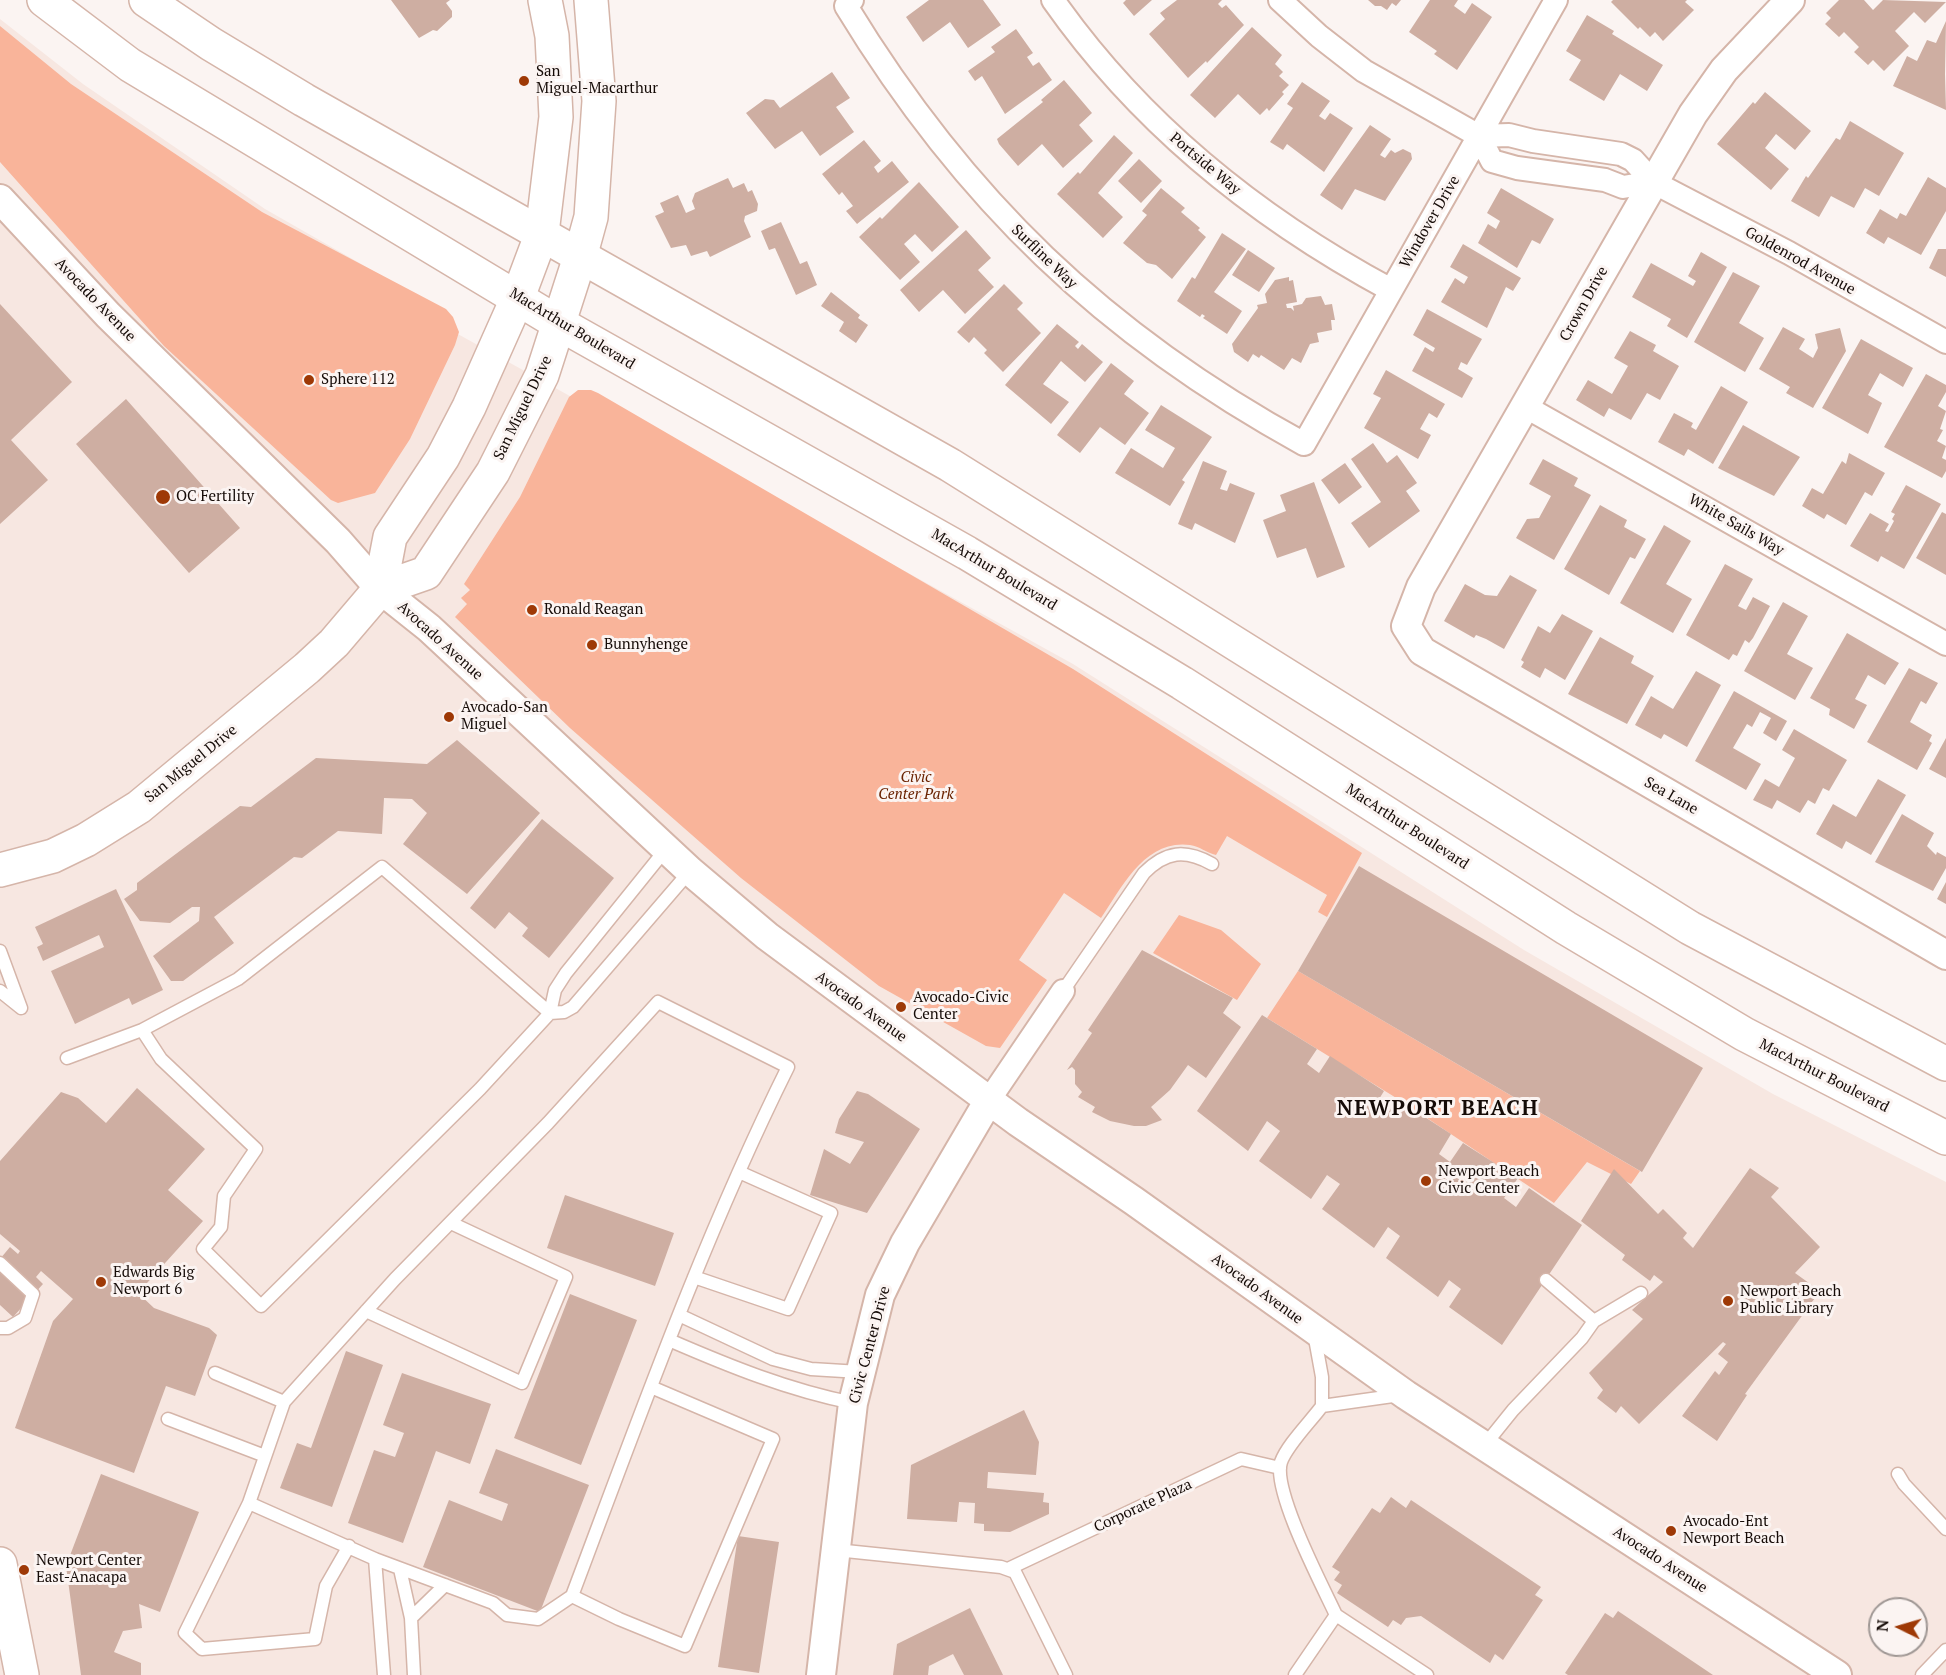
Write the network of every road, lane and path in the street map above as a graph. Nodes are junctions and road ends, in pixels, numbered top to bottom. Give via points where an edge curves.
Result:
1 (44, 0) edge
2 (146, 0) edge
3 (545, 0) edge
4 (591, 0) edge
5 (1053, 0) edge
6 (1280, 0) edge
7 (1556, 0) edge
8 (1790, 0) edge
9 (849, 3) edge
10 (1479, 136) junction
11 (1653, 182) junction
12 (0, 199) edge
13 (542, 233) junction
14 (580, 257) junction
15 (1391, 290) junction
16 (518, 297) junction
17 (560, 324) junction
18 (1946, 342) edge
19 (1526, 407) junction
20 (1304, 444) joint
21 (380, 590) junction
22 (1406, 626) joint
23 (1946, 644) edge
24 (666, 849) junction
25 (1212, 864) dead end
26 (0, 870) edge
27 (690, 871) junction
28 (0, 951) edge
29 (1946, 955) edge
30 (0, 991) edge
31 (1063, 991) joint
32 (550, 1013) junction
33 (142, 1030) junction
34 (67, 1058) dead end
35 (1946, 1064) edge
36 (989, 1100) junction
37 (1939, 1128) edge
38 (739, 1172) junction
39 (450, 1223) junction
40 (0, 1263) edge
41 (694, 1277) junction
42 (1546, 1280) dead end
43 (1641, 1293) dead end
44 (366, 1311) junction
45 (679, 1315) junction
46 (1594, 1321) junction
47 (0, 1328) edge
48 (1314, 1329) junction
49 (669, 1340) junction
50 (861, 1372) junction
51 (215, 1373) dead end
52 (651, 1387) junction
53 (1406, 1395) junction
54 (284, 1402) junction
55 (853, 1403) junction
56 (1322, 1406) junction
57 (168, 1419) dead end
58 (1484, 1446) junction
59 (265, 1456) junction
60 (1280, 1468) junction
61 (1898, 1474) dead end
62 (249, 1503) junction
63 (1946, 1529) edge
64 (349, 1546) junction
65 (835, 1550) junction
66 (375, 1559) junction
67 (0, 1564) edge
68 (400, 1569) junction
69 (1008, 1569) junction
70 (445, 1585) junction
71 (572, 1596) junction
72 (1336, 1615) junction
73 (411, 1618) junction
74 (1946, 1650) edge
75 (22, 1675) edge
76 (384, 1675) edge
77 (414, 1675) edge
78 (821, 1675) edge
79 (1066, 1675) edge
80 (1295, 1675) edge
81 (1427, 1675) edge
82 (1836, 1675) edge
83 (1922, 1675) edge

1 - 16 main road, MacArthur Boulevard via 130,65
2 - 13 main road via 304,100
3 - 13 main road via 552,36 556,117
4 - 14 main road, San Miguel Drive via 599,101 591,217
5 - 15 street, Portside Way via 1124,88 1193,156 1308,243
6 - 10 street via 1364,71
7 - 10 street, Windover Drive
8 - 11 street, Crown Drive via 1724,70
9 - 20 street, Surfline Way via 909,104 982,195 1056,270 1155,352 1252,416
10 - 11 street, Goldenrod Avenue via 1509,135 1621,154 1633,160
10 - 11 street via 1492,161 1500,164 1623,186
10 - 15 street, Windover Drive
11 - 18 street, Goldenrod Avenue
11 - 19 street, Crown Drive
12 - 21 street, Avocado Avenue via 108,315 334,537
13 - 14 main road
13 - 16 main road
14 - 17 main road, San Miguel Drive
14 - 35 main road via 950,465 1690,928
15 - 20 street, Windover Drive
16 - 17 main road, MacArthur Boulevard
16 - 21 main road via 443,457 390,537
17 - 21 main road, San Miguel Drive via 542,375 493,471 426,573
17 - 37 main road, MacArthur Boulevard via 967,553 1182,683 1566,928 1744,1034
19 - 22 street, Crown Drive via 1421,587
19 - 23 street, White Sails Way
21 - 24 street, Avocado Avenue via 429,628
21 - 26 main road, San Miguel Drive via 321,656 139,807 53,856
22 - 29 street, Sea Lane via 1422,651
24 - 27 street, Avocado Avenue
24 - 32 lane via 566,973 555,990
25 - 31 lane via 1190,855 1157,860
27 - 32 lane via 573,1006 564,1012
27 - 36 street, Avocado Avenue via 846,996
28 - 30 lane via 21,1008
31 - 36 street, Civic Center Drive
32 - 33 lane via 382,867 238,979
32 - 33 lane via 480,1089 261,1306 203,1249 221,1227 224,1196 256,1149 161,1059
33 - 34 lane
36 - 48 street, Avocado Avenue
36 - 50 street, Civic Center Drive via 905,1243 880,1295
38 - 39 lane via 788,1067 658,1002
38 - 41 lane
38 - 41 lane via 831,1213 788,1309
39 - 44 lane
39 - 44 lane via 566,1277 522,1383
40 - 47 lane via 33,1294 25,1318
41 - 45 lane
42 - 46 lane
43 - 46 lane
44 - 54 lane
45 - 49 lane
45 - 50 lane via 773,1359 811,1369
46 - 58 lane
48 - 53 street, Avocado Avenue
48 - 56 lane
49 - 52 lane
49 - 55 lane via 749,1374 811,1395
50 - 55 street, Civic Center Drive
51 - 54 lane
52 - 71 lane
52 - 71 lane via 773,1439 685,1646
53 - 56 lane
53 - 58 street, Avocado Avenue
54 - 59 lane
55 - 65 street, Civic Center Drive
56 - 60 lane via 1281,1460
57 - 59 lane
58 - 82 street, Avocado Avenue
59 - 62 lane
60 - 69 lane, Corporate Plaza via 1241,1459
60 - 72 lane via 1278,1476 1288,1507
61 - 63 lane
62 - 64 lane
62 - 64 lane via 185,1633 202,1649 315,1639 326,1586
64 - 66 lane
65 - 69 lane
65 - 78 street, Civic Center Drive
66 - 68 lane
66 - 76 lane
67 - 75 main road
68 - 70 lane
68 - 73 lane
69 - 79 lane via 1015,1572
70 - 71 lane via 493,1603 507,1615 538,1619
70 - 73 lane
72 - 80 lane
72 - 81 lane
73 - 77 lane
74 - 83 lane

